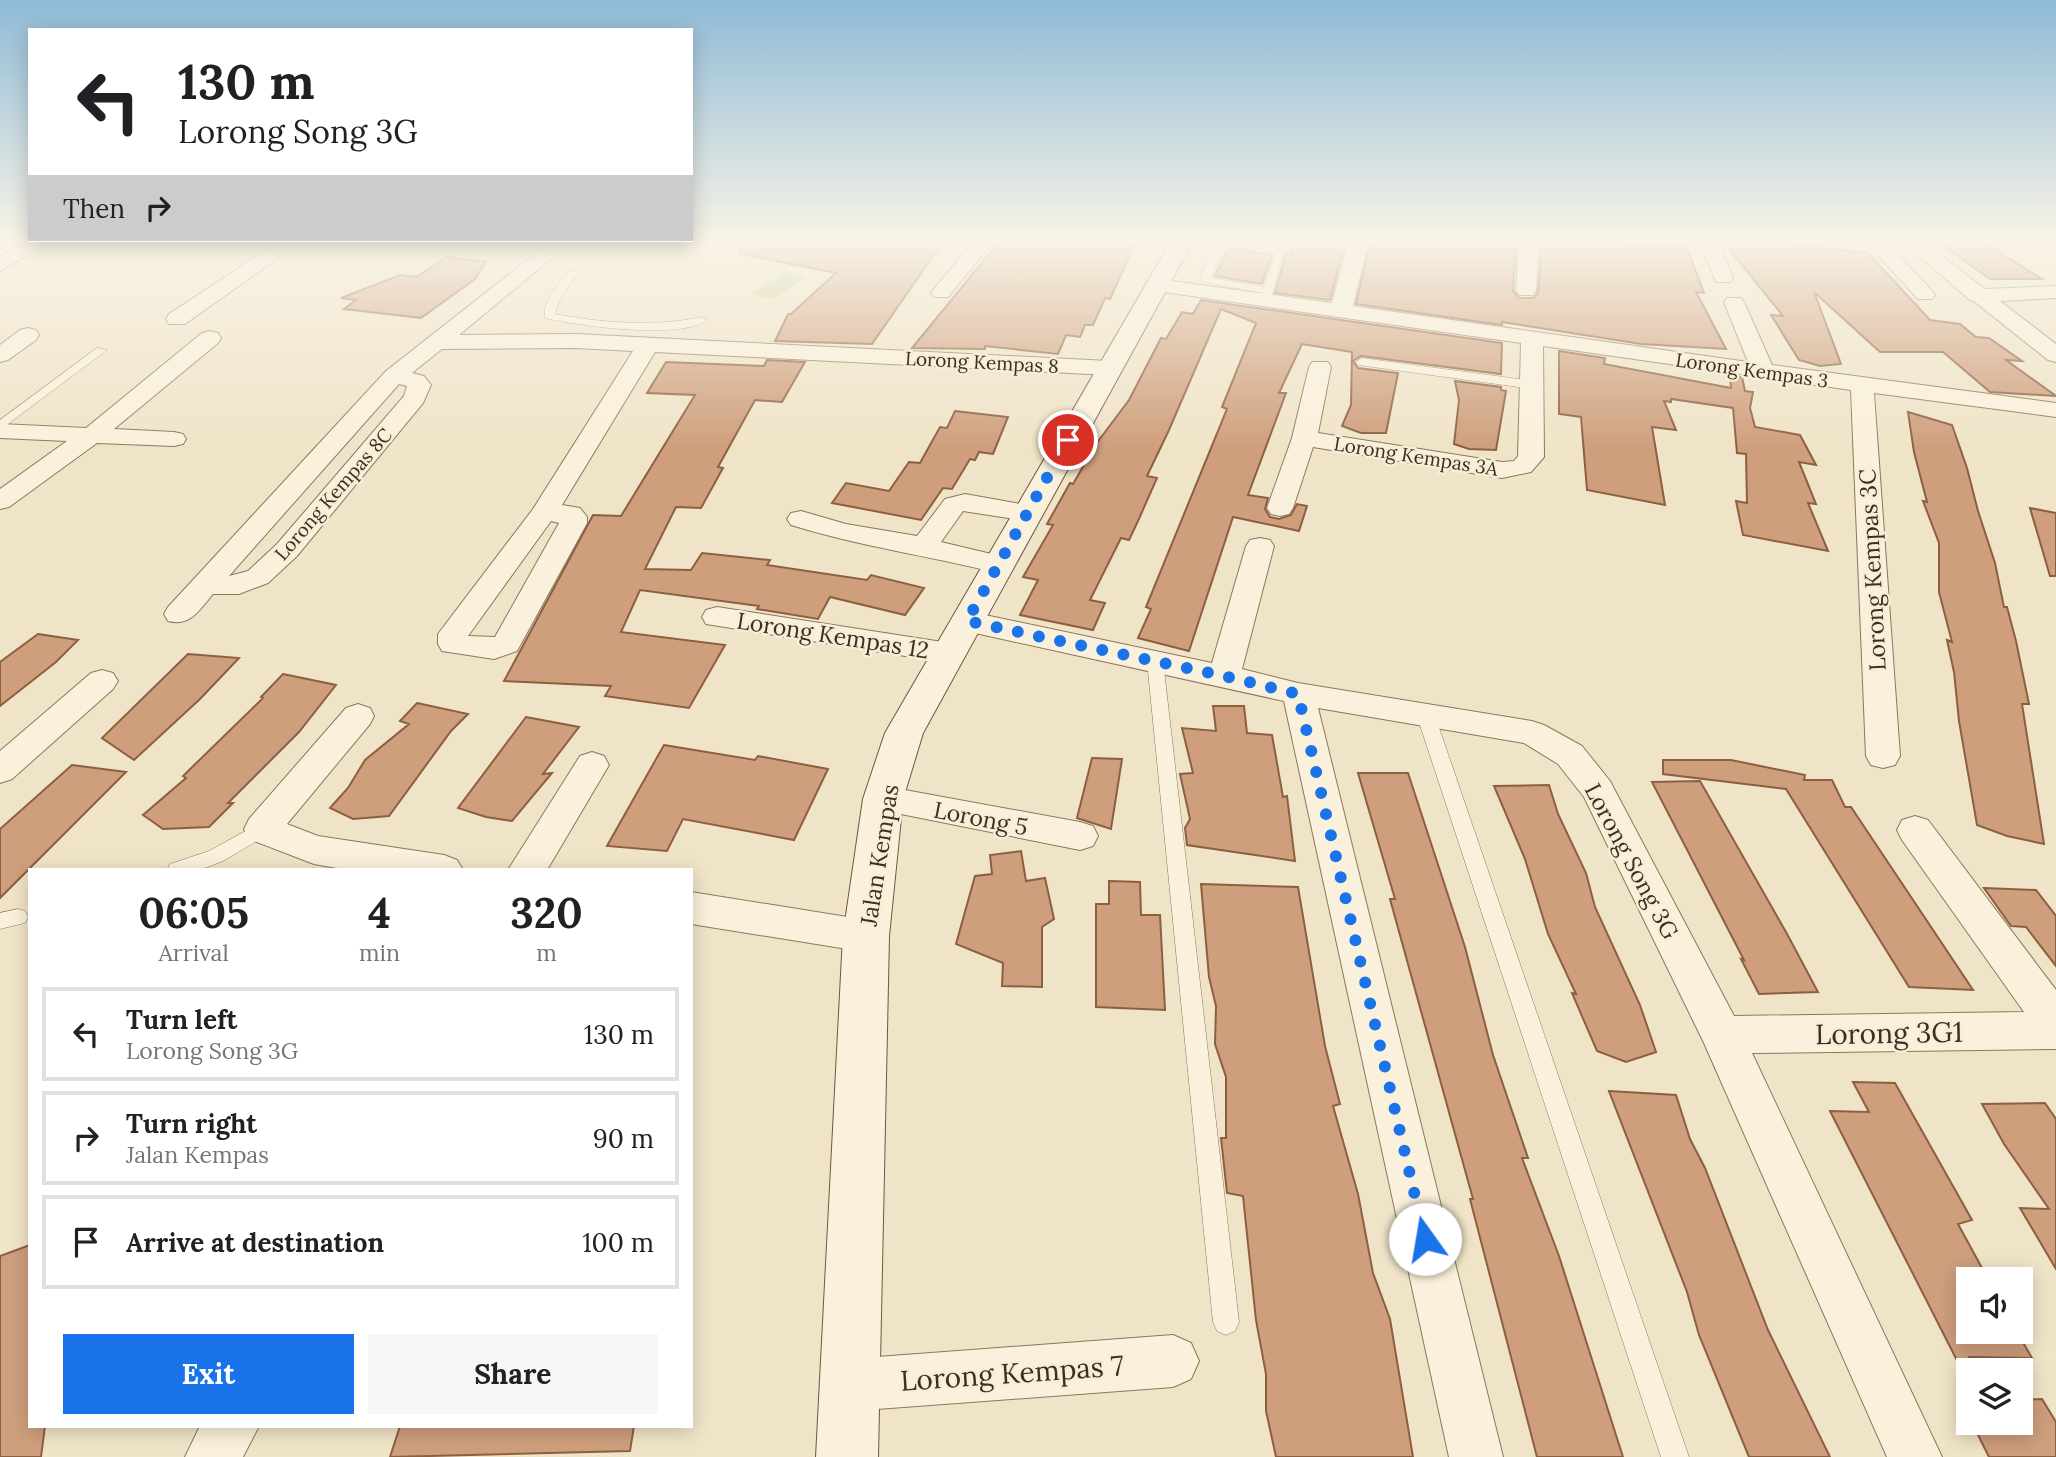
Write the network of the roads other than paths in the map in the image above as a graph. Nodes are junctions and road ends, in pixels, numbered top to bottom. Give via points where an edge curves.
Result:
1 (189, 311) edge
2 (474, 311) edge
3 (549, 311) edge
4 (1142, 311) edge
5 (1341, 311) edge
6 (1738, 311) edge
7 (1997, 311) edge
8 (177, 319) dead end
9 (702, 320) dead end
10 (580, 332) junction
11 (609, 333) junction
12 (28, 335) dead end
13 (210, 338) dead end
14 (1532, 338) junction
15 (435, 342) junction
16 (648, 345) junction
17 (101, 350) dead end
18 (0, 355) edge
19 (2056, 355) edge
20 (1362, 362) dead end
21 (1320, 367) dead end
22 (1110, 368) junction
23 (1764, 372) junction
24 (394, 376) junction
25 (1862, 384) junction
26 (1533, 385) junction
27 (2056, 410) edge
28 (0, 428) edge
29 (92, 435) junction
30 (1304, 438) junction
31 (174, 439) dead end
32 (0, 501) edge
33 (1280, 508) dead end
34 (544, 512) junction
35 (1027, 513) junction
36 (801, 519) dead end
37 (925, 546) junction
38 (1260, 546) dead end
39 (998, 564) junction
40 (204, 584) junction
41 (178, 614) dead end
42 (717, 617) dead end
43 (958, 637) junction
44 (1155, 661) junction
45 (1224, 676) junction
46 (102, 681) dead end
47 (1298, 694) junction
48 (358, 716) dead end
49 (1426, 716) junction
50 (1883, 756) dead end
51 (592, 765) dead end
52 (0, 771) edge
53 (883, 799) junction
54 (262, 829) junction
55 (1915, 830) dead end
56 (1080, 836) dead end
57 (183, 868) edge
58 (431, 868) edge
59 (528, 868) edge
60 (693, 908) edge
61 (866, 936) junction
62 (2056, 1023) edge
63 (2056, 1030) edge
64 (1721, 1035) junction
65 (1226, 1322) dead end
66 (1173, 1361) dead end
67 (850, 1385) junction
68 (231, 1428) edge
69 (212, 1457) edge
70 (848, 1457) edge
71 (1476, 1457) edge
72 (1675, 1457) edge
73 (1915, 1457) edge

1 - 8 street
2 - 15 street, Lorong Kempas 8C
3 - 10 lane via 549,316
4 - 22 street, Jalan Kempas
5 - 14 street, Lorong Kempas 3
6 - 23 street
7 - 19 street
9 - 11 lane
10 - 11 street, Lorong Kempas 8
10 - 15 street, Lorong Kempas 8
11 - 16 street, Lorong Kempas 8
12 - 18 street
13 - 29 street
14 - 23 street, Lorong Kempas 3
14 - 26 street, Lorong Kempas 3A
15 - 24 street, Lorong Kempas 8C
16 - 22 street, Lorong Kempas 8
16 - 34 street
17 - 28 lane
20 - 26 lane
21 - 30 street, Lorong Kempas 3A
22 - 35 street, Jalan Kempas
23 - 25 street, Lorong Kempas 3
24 - 40 street, Lorong Kempas 8C
24 - 40 street, Lorong Kempas 8C via 416,381 415,398 287,551 258,577 239,585
25 - 27 street, Lorong Kempas 3
25 - 50 street, Lorong Kempas 3C
26 - 30 street, Lorong Kempas 3A via 1531,457 1513,470
28 - 29 street
29 - 31 street
29 - 32 street
30 - 33 street, Lorong Kempas 3A
34 - 34 street via 453,634 453,645 494,649 506,644 573,523 570,514
35 - 37 street via 976,503 954,505
35 - 39 street, Jalan Kempas
36 - 37 street via 842,532
37 - 39 street
38 - 45 street
39 - 43 street, Jalan Kempas
40 - 41 street, Lorong Kempas 8C
42 - 43 street, Lorong Kempas 12 via 887,645
43 - 44 street, Lorong Song 3G
43 - 53 street, Jalan Kempas via 904,733
44 - 45 street, Lorong Song 3G
44 - 65 lane
45 - 47 street, Lorong Song 3G
46 - 52 street
47 - 49 street, Lorong Song 3G
47 - 71 street
48 - 54 street
49 - 64 street, Lorong Song 3G via 1532,733 1570,755 1598,790
49 - 72 lane
51 - 59 street
53 - 56 street, Lorong 5
53 - 61 street, Jalan Kempas
54 - 57 lane via 216,856
54 - 58 street via 314,850
55 - 62 street
60 - 61 street
61 - 67 street, Jalan Kempas
63 - 64 street, Lorong 3G1
64 - 73 street, Lorong Song 3G
66 - 67 street, Lorong Kempas 7
67 - 70 street, Jalan Kempas
68 - 69 street

